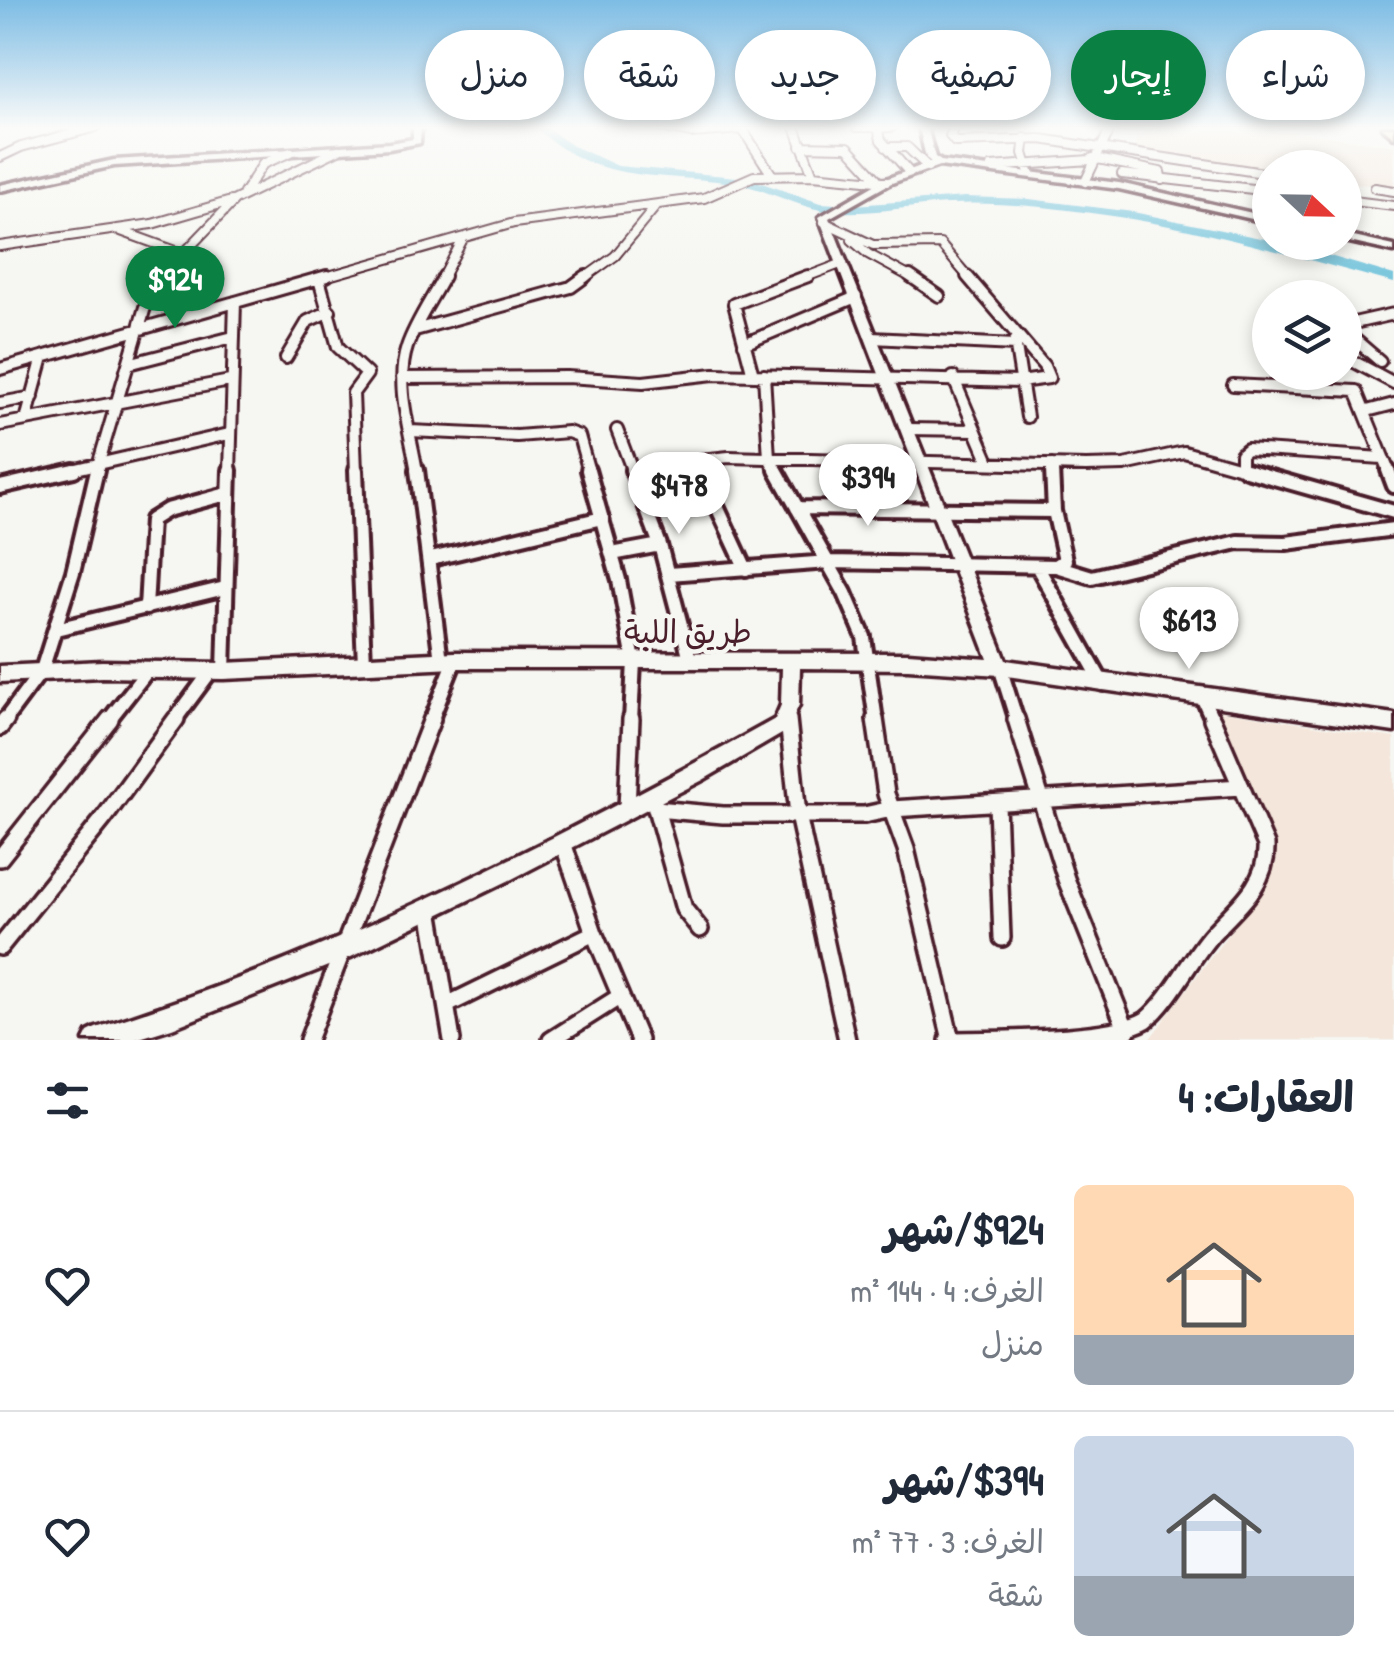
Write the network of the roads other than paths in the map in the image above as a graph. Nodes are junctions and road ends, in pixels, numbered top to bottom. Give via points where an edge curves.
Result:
1 (57, 176) edge
2 (255, 176) edge
3 (285, 176) edge
4 (767, 176) edge
5 (794, 176) edge
6 (814, 176) joint
7 (877, 176) edge
8 (898, 176) edge
9 (1060, 176) edge
10 (1087, 176) edge
11 (1119, 176) edge
12 (1124, 176) edge
13 (1126, 176) edge
14 (1204, 176) edge
15 (882, 181) junction
16 (1085, 182) junction
17 (1204, 185) junction
18 (0, 188) edge
19 (1375, 188) dead end
20 (1252, 189) edge
21 (1394, 191) edge
22 (238, 198) junction
23 (1200, 202) junction
24 (1362, 202) edge
25 (657, 205) junction
26 (1394, 206) edge
27 (1252, 215) edge
28 (825, 218) junction
29 (118, 230) junction
30 (852, 236) junction
31 (462, 239) junction
32 (1362, 242) edge
33 (0, 246) edge
34 (1394, 250) edge
35 (181, 254) junction
36 (843, 263) junction
37 (319, 279) junction
38 (939, 296) dead end
39 (856, 297) junction
40 (235, 302) junction
41 (330, 311) junction
42 (1394, 314) edge
43 (1362, 323) edge
44 (416, 330) junction
45 (137, 331) junction
46 (1014, 332) junction
47 (232, 337) junction
48 (872, 338) junction
49 (744, 344) junction
50 (1015, 344) junction
51 (1362, 344) edge
52 (43, 357) junction
53 (286, 358) dead end
54 (1394, 358) edge
55 (1380, 361) junction
56 (1362, 363) edge
57 (128, 364) junction
58 (1366, 365) junction
59 (0, 368) edge
60 (758, 374) junction
61 (889, 375) junction
62 (953, 377) junction
63 (402, 378) junction
64 (230, 381) junction
65 (1020, 382) junction
66 (1394, 384) edge
67 (1233, 385) dead end
68 (33, 397) junction
69 (118, 402) junction
70 (0, 403) edge
71 (1394, 404) edge
72 (1367, 411) junction
73 (1027, 418) dead end
74 (26, 420) junction
75 (0, 425) edge
76 (909, 428) junction
77 (617, 430) dead end
78 (974, 430) junction
79 (410, 431) junction
80 (228, 434) junction
81 (769, 458) junction
82 (922, 460) junction
83 (989, 462) junction
84 (1387, 462) edge
85 (98, 464) junction
86 (1052, 465) junction
87 (1241, 468) junction
88 (1394, 486) edge
89 (0, 487) edge
90 (227, 494) junction
91 (797, 508) junction
92 (940, 508) junction
93 (1054, 511) junction
94 (1394, 512) edge
95 (602, 518) junction
96 (1394, 529) edge
97 (660, 545) junction
98 (612, 554) junction
99 (431, 559) junction
100 (829, 562) junction
101 (961, 564) junction
102 (1037, 566) junction
103 (1056, 566) junction
104 (746, 569) junction
105 (669, 574) junction
106 (226, 588) junction
107 (146, 608) junction
108 (56, 629) junction
109 (634, 660) junction
110 (690, 660) junction
111 (869, 660) junction
112 (448, 661) junction
113 (791, 661) junction
114 (364, 664) junction
115 (1000, 667) junction
116 (42, 670) junction
117 (148, 670) junction
118 (218, 671) junction
119 (0, 674) edge
120 (1103, 684) junction
121 (1203, 699) junction
122 (1394, 715) edge
123 (788, 716) junction
124 (1373, 718) junction
125 (1394, 723) edge
126 (0, 727) edge
127 (1241, 787) junction
128 (1041, 800) junction
129 (654, 802) junction
130 (997, 804) junction
131 (628, 808) junction
132 (892, 810) junction
133 (798, 815) junction
134 (564, 843) junction
135 (0, 858) edge
136 (430, 909) junction
137 (700, 929) dead end
138 (594, 934) junction
139 (1002, 938) dead end
140 (0, 947) edge
141 (343, 949) junction
142 (619, 997) junction
143 (447, 1006) junction
144 (1127, 1031) junction
145 (108, 1038) edge
146 (308, 1040) edge
147 (452, 1040) edge
148 (551, 1040) edge
149 (639, 1040) edge
150 (847, 1040) edge
151 (949, 1040) edge

1 - 18 street
2 - 22 street
3 - 22 street
4 - 25 street via 704,198
5 - 6 street
6 - 15 street
7 - 15 street
8 - 15 street
9 - 16 street
10 - 16 street
11 - 16 street
12 - 23 street
13 - 17 street
14 - 17 street
15 - 28 street
17 - 20 street
17 - 23 street
19 - 21 street
22 - 29 street
22 - 35 street
23 - 27 street
24 - 26 street
25 - 31 street via 514,223
25 - 44 street via 614,256 571,287
28 - 30 street
28 - 36 street
29 - 33 street
29 - 35 street
30 - 38 street via 861,251 915,276
30 - 46 street via 886,247 940,244
31 - 37 street
31 - 44 street
32 - 34 street
35 - 45 street via 151,287
36 - 39 street
36 - 49 street via 738,300 733,307
37 - 40 street
37 - 41 street
39 - 48 street
39 - 49 street
40 - 45 street
40 - 47 street
41 - 53 street via 308,321
41 - 114 street via 338,347 367,374 353,393
42 - 43 street
44 - 63 street
45 - 52 street
45 - 57 street
46 - 50 street
46 - 65 street via 1048,373 1043,380
47 - 57 street
47 - 64 street
48 - 50 street
48 - 61 street
49 - 60 street
50 - 65 street
51 - 55 street
52 - 59 street
52 - 68 street
54 - 55 street
55 - 58 street
56 - 58 street
57 - 69 street
58 - 66 street
60 - 61 street
60 - 63 street via 643,382
60 - 81 street
61 - 62 street
61 - 76 street
62 - 65 street
62 - 78 street
63 - 79 street
64 - 69 street
64 - 80 street
65 - 73 street
67 - 72 street via 1352,389
68 - 70 street
68 - 74 street
69 - 74 street
69 - 85 street
71 - 72 street
72 - 84 street
74 - 75 street
76 - 78 street
76 - 82 street
77 - 97 street
78 - 83 street
79 - 95 street via 576,432
79 - 99 street
80 - 85 street
80 - 90 street
81 - 82 street
81 - 91 street
81 - 104 street via 707,458 698,466
82 - 83 street
82 - 92 street
83 - 86 street
84 - 87 street via 1247,449
84 - 88 street
85 - 89 street
85 - 108 street
86 - 87 street via 1124,466 1178,452
86 - 93 street
87 - 94 street
90 - 106 street
90 - 107 street via 151,520
91 - 92 street
91 - 100 street
92 - 93 street
92 - 101 street
93 - 103 street via 1065,556
95 - 98 street
95 - 99 street
96 - 103 street via 1238,542 1092,578
97 - 98 street
97 - 105 street
98 - 109 street
99 - 112 street
100 - 101 street
100 - 104 street
100 - 111 street
101 - 102 street
101 - 115 street
102 - 103 street
102 - 120 street
104 - 105 street
105 - 110 street
106 - 107 street
106 - 118 street
107 - 108 street
108 - 116 street
109 - 110 street, طريق اللبة
109 - 112 street, طريق اللبة
109 - 131 street
110 - 113 street, طريق اللبة
111 - 113 street, طريق اللبة
111 - 115 street, طريق اللبة
111 - 132 street
112 - 114 street, طريق اللبة
112 - 141 street
113 - 123 street
114 - 118 street, طريق اللبة
115 - 120 street, طريق اللبة
115 - 128 street
116 - 117 street, طريق اللبة
116 - 119 street, طريق اللبة
116 - 126 street
117 - 118 street, طريق اللبة
117 - 135 street
118 - 140 street
120 - 121 street, طريق اللبة
121 - 124 street, طريق اللبة
121 - 127 street
122 - 124 street, طريق اللبة
123 - 129 street
123 - 133 street
124 - 125 street, طريق اللبة
127 - 128 street
127 - 144 street via 1266,845 1267,866 1149,1018
128 - 130 street
128 - 144 street
129 - 131 street
129 - 133 street via 723,815
129 - 137 street via 684,909
130 - 132 street
130 - 139 street
131 - 134 street
132 - 133 street
132 - 151 street
133 - 150 street
134 - 136 street
134 - 138 street
136 - 141 street
136 - 143 street
138 - 142 street
138 - 143 street
141 - 145 street
141 - 146 street
142 - 148 street
142 - 149 street
143 - 147 street
144 - 151 street via 1107,1038

